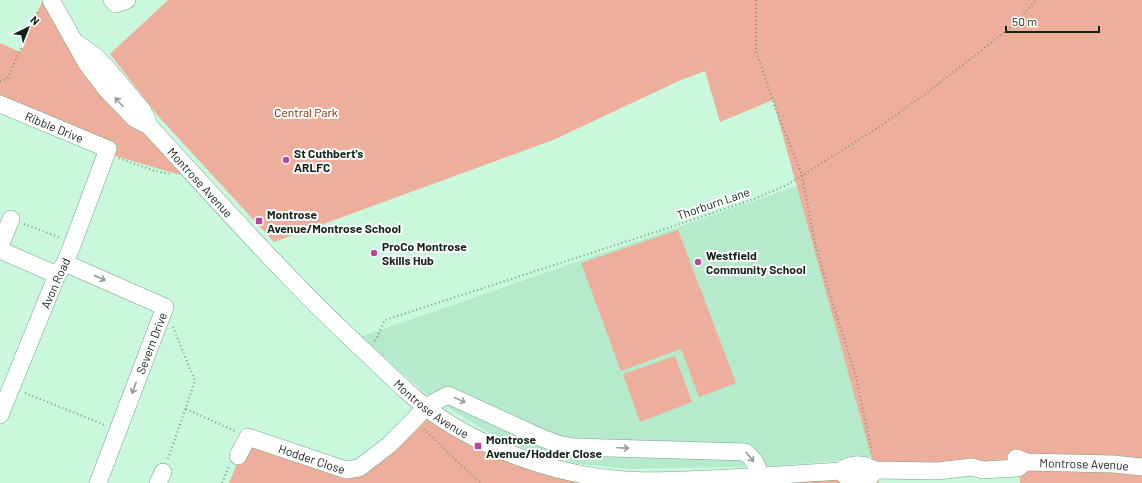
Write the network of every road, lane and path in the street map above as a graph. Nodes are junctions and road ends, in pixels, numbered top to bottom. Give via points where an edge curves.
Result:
1 (112, 0) edge
2 (126, 0) edge
3 (756, 0) edge
4 (1036, 0) edge
5 (46, 3) edge
6 (0, 81) edge
7 (0, 104) edge
8 (108, 151) junction
9 (802, 176) junction
10 (196, 177) junction
11 (11, 219) joint
12 (73, 243) junction
13 (0, 246) edge
14 (0, 250) edge
15 (61, 269) junction
16 (165, 307) junction
17 (368, 355) junction
18 (12, 387) junction
19 (186, 410) junction
20 (420, 413) junction
21 (0, 415) edge
22 (118, 430) junction
23 (248, 437) junction
24 (238, 456) joint
25 (1142, 467) edge
26 (875, 470) junction
27 (161, 477) edge
28 (761, 479) edge
29 (98, 483) edge
30 (222, 483) edge
31 (482, 483) edge

1 - 2 street via 116,4
3 - 9 path via 756,51
4 - 9 path, Thorburn Lane via 1016,23 927,93
5 - 6 path via 7,79
5 - 10 street, Montrose Avenue via 75,42 106,67 143,111 149,126
7 - 8 street, Ribble Drive
8 - 10 path via 135,165 155,171
8 - 12 street, Avon Road
9 - 17 path, Thorburn Lane via 754,199 385,320
9 - 26 path via 814,239 856,376
10 - 17 street, Montrose Avenue via 329,318
11 - 12 path
11 - 13 street
12 - 15 street, Avon Road
14 - 15 street, Severn Drive
15 -> 16 street, Severn Drive
15 - 18 street, Avon Road
16 - 19 path via 195,381
16 -> 22 street, Severn Drive
17 - 20 street, Montrose Avenue
18 - 21 street, Avon Road
18 - 22 path
19 - 23 path
19 - 27 path
20 - 23 street, Hodder Close via 389,445 359,468 346,470
20 - 28 street, Montrose Avenue via 449,423 508,454 545,466 583,474 624,480
20 -> 28 street, Hodder Close via 448,395 558,444 574,447 745,452 752,457
20 - 31 path via 467,471
22 - 29 street, Severn Drive
23 - 24 street
24 - 30 path via 229,466
25 - 26 street, Montrose Avenue via 1026,462 1016,458 982,460 972,467 938,471
26 - 28 street, Montrose Avenue via 870,477 848,478 840,472

